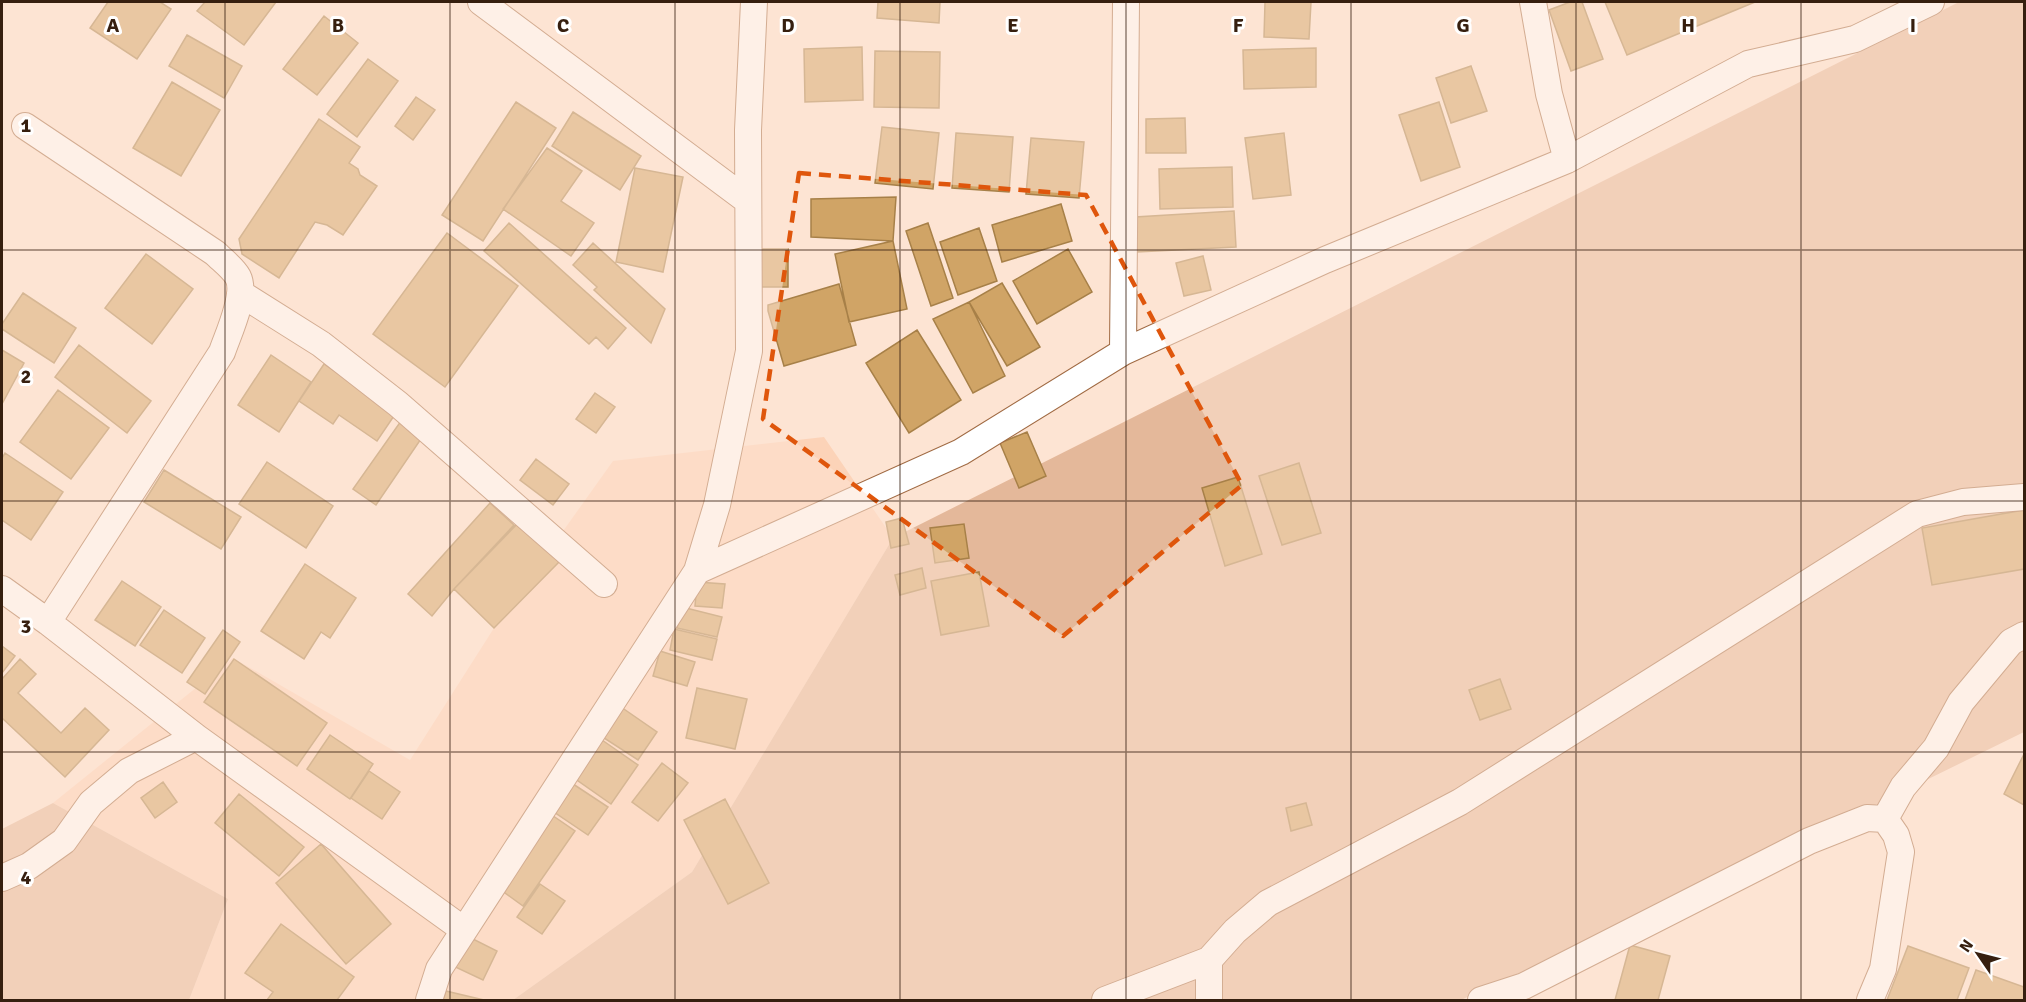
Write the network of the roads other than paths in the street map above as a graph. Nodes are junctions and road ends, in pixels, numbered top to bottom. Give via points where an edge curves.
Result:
1 (481, 2) edge
2 (754, 2) edge
3 (1126, 2) edge
4 (1533, 2) edge
5 (1931, 2) edge
6 (25, 126) dead end
7 (1567, 160) junction
8 (748, 201) junction
9 (240, 293) junction
10 (1123, 352) junction
11 (2025, 496) edge
12 (697, 571) junction
13 (604, 584) dead end
14 (2, 589) edge
15 (48, 622) junction
16 (2025, 635) edge
17 (196, 737) junction
18 (1886, 819) junction
19 (2, 878) edge
20 (464, 930) junction
21 (1209, 960) junction
22 (429, 1000) edge
23 (1105, 1000) edge
24 (1209, 1000) edge
25 (1481, 1000) edge
26 (1870, 1000) edge

1 - 8 street
2 - 8 street
3 - 10 street
4 - 7 street via 1549,94
5 - 7 street via 1855,39 1748,64
6 - 9 street via 215,253 239,278
7 - 10 street via 1325,260
8 - 12 street via 749,351 717,505
9 - 13 street via 321,344 398,404
9 - 15 street via 222,352
10 - 12 street via 961,452
11 - 21 street via 1963,502 1917,514 1460,802 1268,903
12 - 20 street
14 - 15 street
15 - 17 street
16 - 18 street via 2011,642 1962,702 1936,748 1903,787
17 - 19 street via 129,771 91,803 64,841 29,866
17 - 20 street
18 - 25 street via 1867,818 1809,841 1524,986
18 - 26 street via 1901,852 1883,969
20 - 22 street via 439,969
21 - 23 street
21 - 24 street

